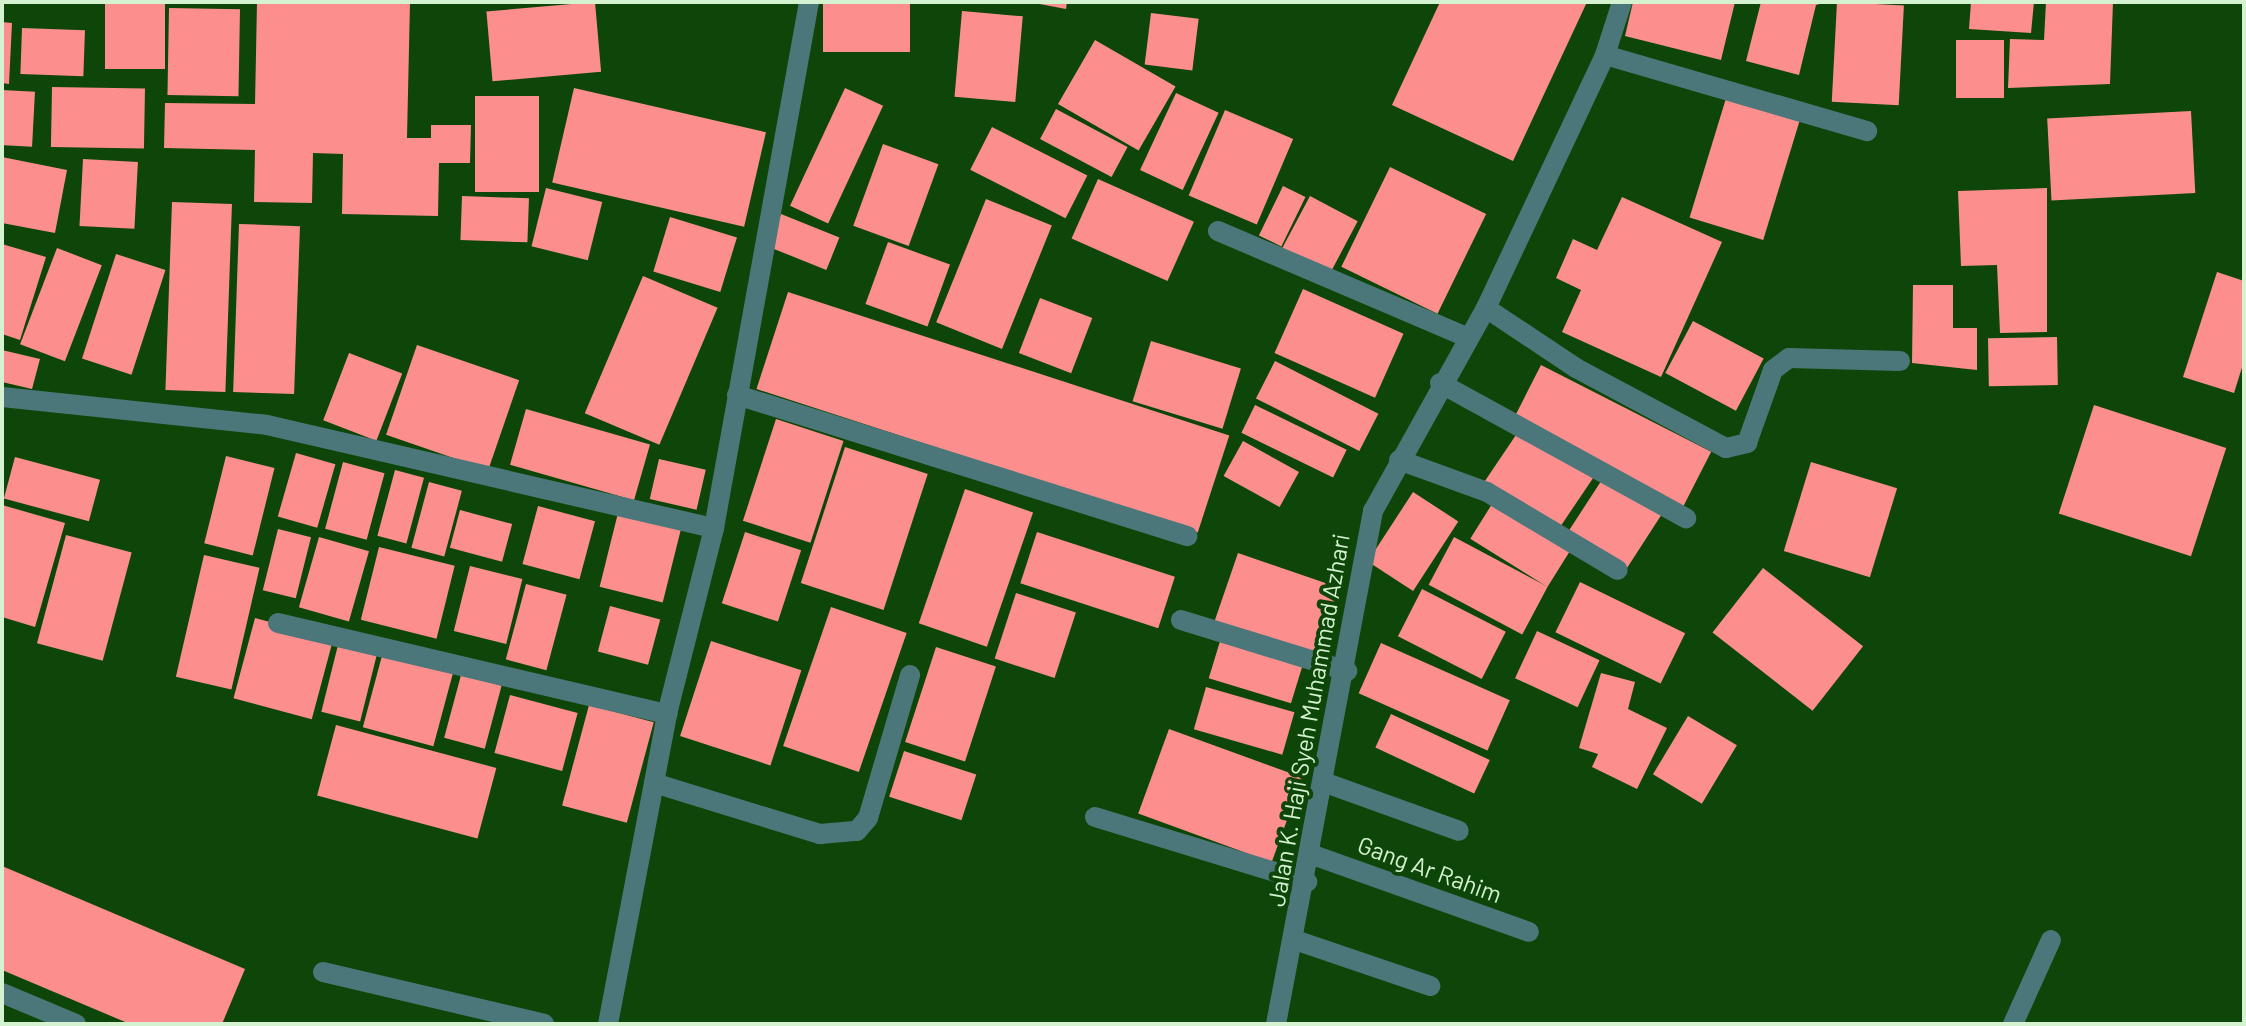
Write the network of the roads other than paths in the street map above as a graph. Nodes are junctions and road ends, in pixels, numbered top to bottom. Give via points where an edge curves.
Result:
1 (809, 2) edge
2 (1622, 2) edge
3 (1605, 55) junction
4 (1867, 131) dead end
5 (1218, 231) dead end
6 (1486, 308) junction
7 (1467, 337) junction
8 (1900, 361) dead end
9 (1440, 383) junction
10 (737, 395) junction
11 (2, 397) edge
12 (1399, 460) junction
13 (1686, 518) dead end
14 (714, 528) junction
15 (1187, 536) dead end
16 (1618, 570) dead end
17 (1181, 620) dead end
18 (278, 623) dead end
19 (1347, 671) junction
20 (910, 675) dead end
21 (667, 714) junction
22 (654, 783) junction
23 (1326, 783) junction
24 (1095, 817) dead end
25 (1459, 831) dead end
26 (1313, 855) junction
27 (1307, 882) junction
28 (1529, 932) dead end
29 (1295, 940) junction
30 (2051, 940) dead end
31 (323, 972) dead end
32 (1430, 986) dead end
33 (2, 993) edge
34 (76, 1024) edge
35 (544, 1024) edge
36 (608, 1024) edge
37 (1276, 1024) edge
38 (2013, 1024) edge

1 - 10 street
2 - 3 street, Jalan K. Haji Syeh Muhammad Azhari
3 - 4 street
3 - 6 street, Jalan K. Haji Syeh Muhammad Azhari
5 - 7 street
6 - 7 street, Jalan K. Haji Syeh Muhammad Azhari
6 - 8 street via 1576,368 1726,448 1747,443 1773,370 1789,358
7 - 9 street, Jalan K. Haji Syeh Muhammad Azhari
9 - 12 street, Jalan K. Haji Syeh Muhammad Azhari
9 - 13 street
10 - 14 street
10 - 15 street
11 - 14 street via 267,425
12 - 16 street via 1487,492
12 - 19 street, Jalan K. Haji Syeh Muhammad Azhari via 1365,536
14 - 21 street
17 - 19 street
18 - 21 street
19 - 23 street, Jalan K. Haji Syeh Muhammad Azhari
20 - 22 street via 868,818 857,831 820,834
21 - 22 street
22 - 36 street
23 - 25 street
23 - 26 street, Jalan K. Haji Syeh Muhammad Azhari
24 - 27 street
26 - 27 street, Jalan K. Haji Syeh Muhammad Azhari
26 - 28 street, Gang Ar Rahim
27 - 29 street, Jalan K. Haji Syeh Muhammad Azhari
29 - 32 street
29 - 37 street, Jalan K. Haji Syeh Muhammad Azhari
30 - 38 street
31 - 35 street
33 - 34 street

